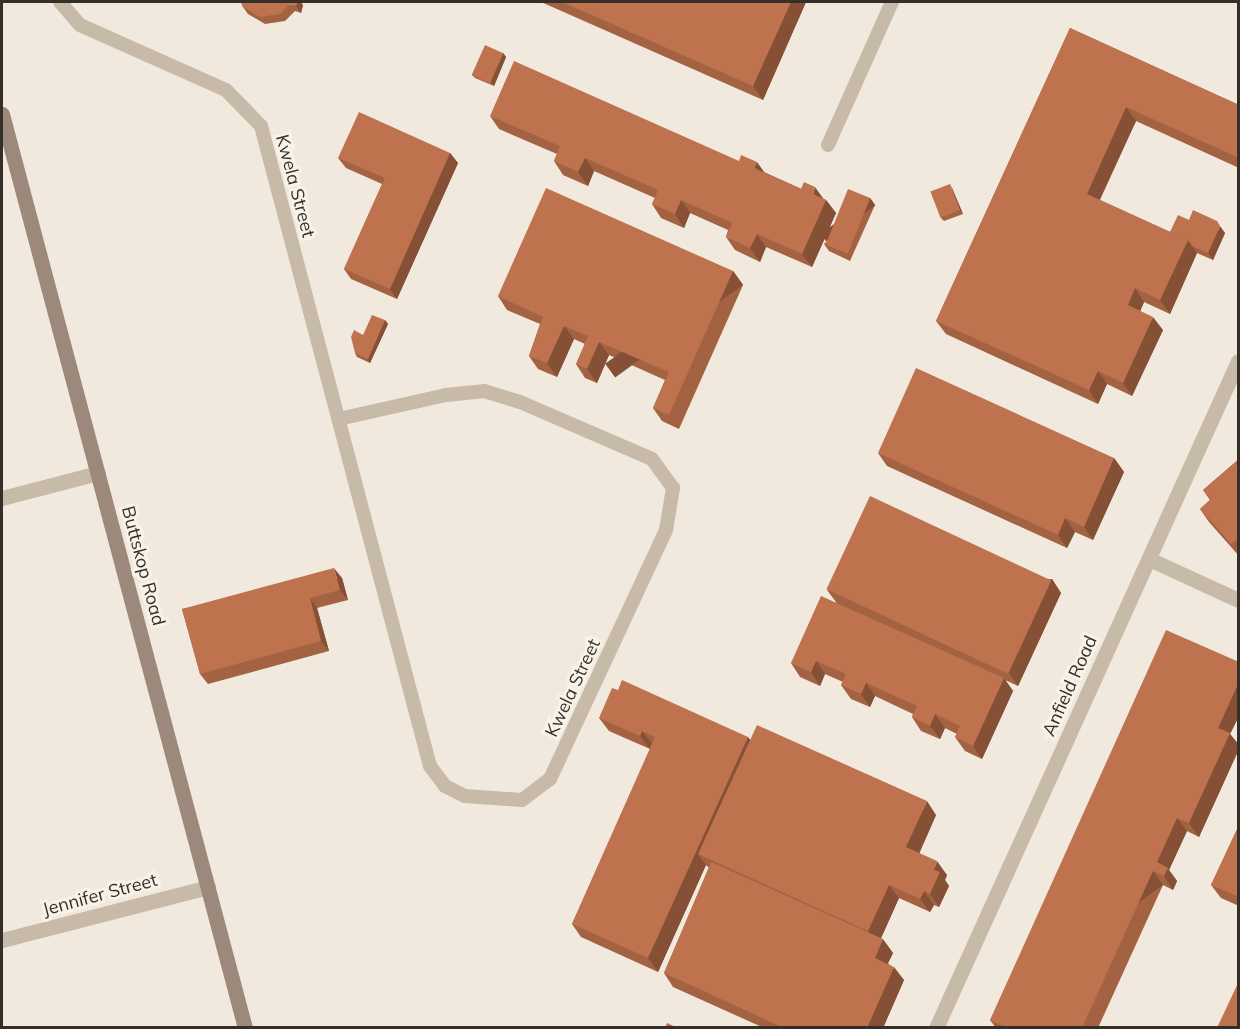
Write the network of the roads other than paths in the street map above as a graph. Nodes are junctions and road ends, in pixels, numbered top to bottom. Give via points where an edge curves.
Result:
1 (60, 2) edge
2 (892, 2) edge
3 (2, 114) edge
4 (828, 145) dead end
5 (1239, 361) edge
6 (339, 419) junction
7 (98, 473) junction
8 (2, 498) edge
9 (1149, 559) junction
10 (1239, 600) edge
11 (207, 886) junction
12 (2, 940) edge
13 (245, 1028) edge
14 (936, 1028) edge

1 - 6 lane, Kwela Street via 80,25 226,90 261,126
2 - 4 lane
3 - 7 street, Buttskop Road
5 - 9 street, Anfield Road
6 - 6 lane, Kwela Street via 446,395 485,391 520,402 652,459 673,488 666,530 550,779 522,800 465,796 445,786 430,766
7 - 8 street
7 - 11 street, Buttskop Road
9 - 10 street
9 - 14 street, Anfield Road
11 - 12 street, Jennifer Street
11 - 13 street, Buttskop Road

